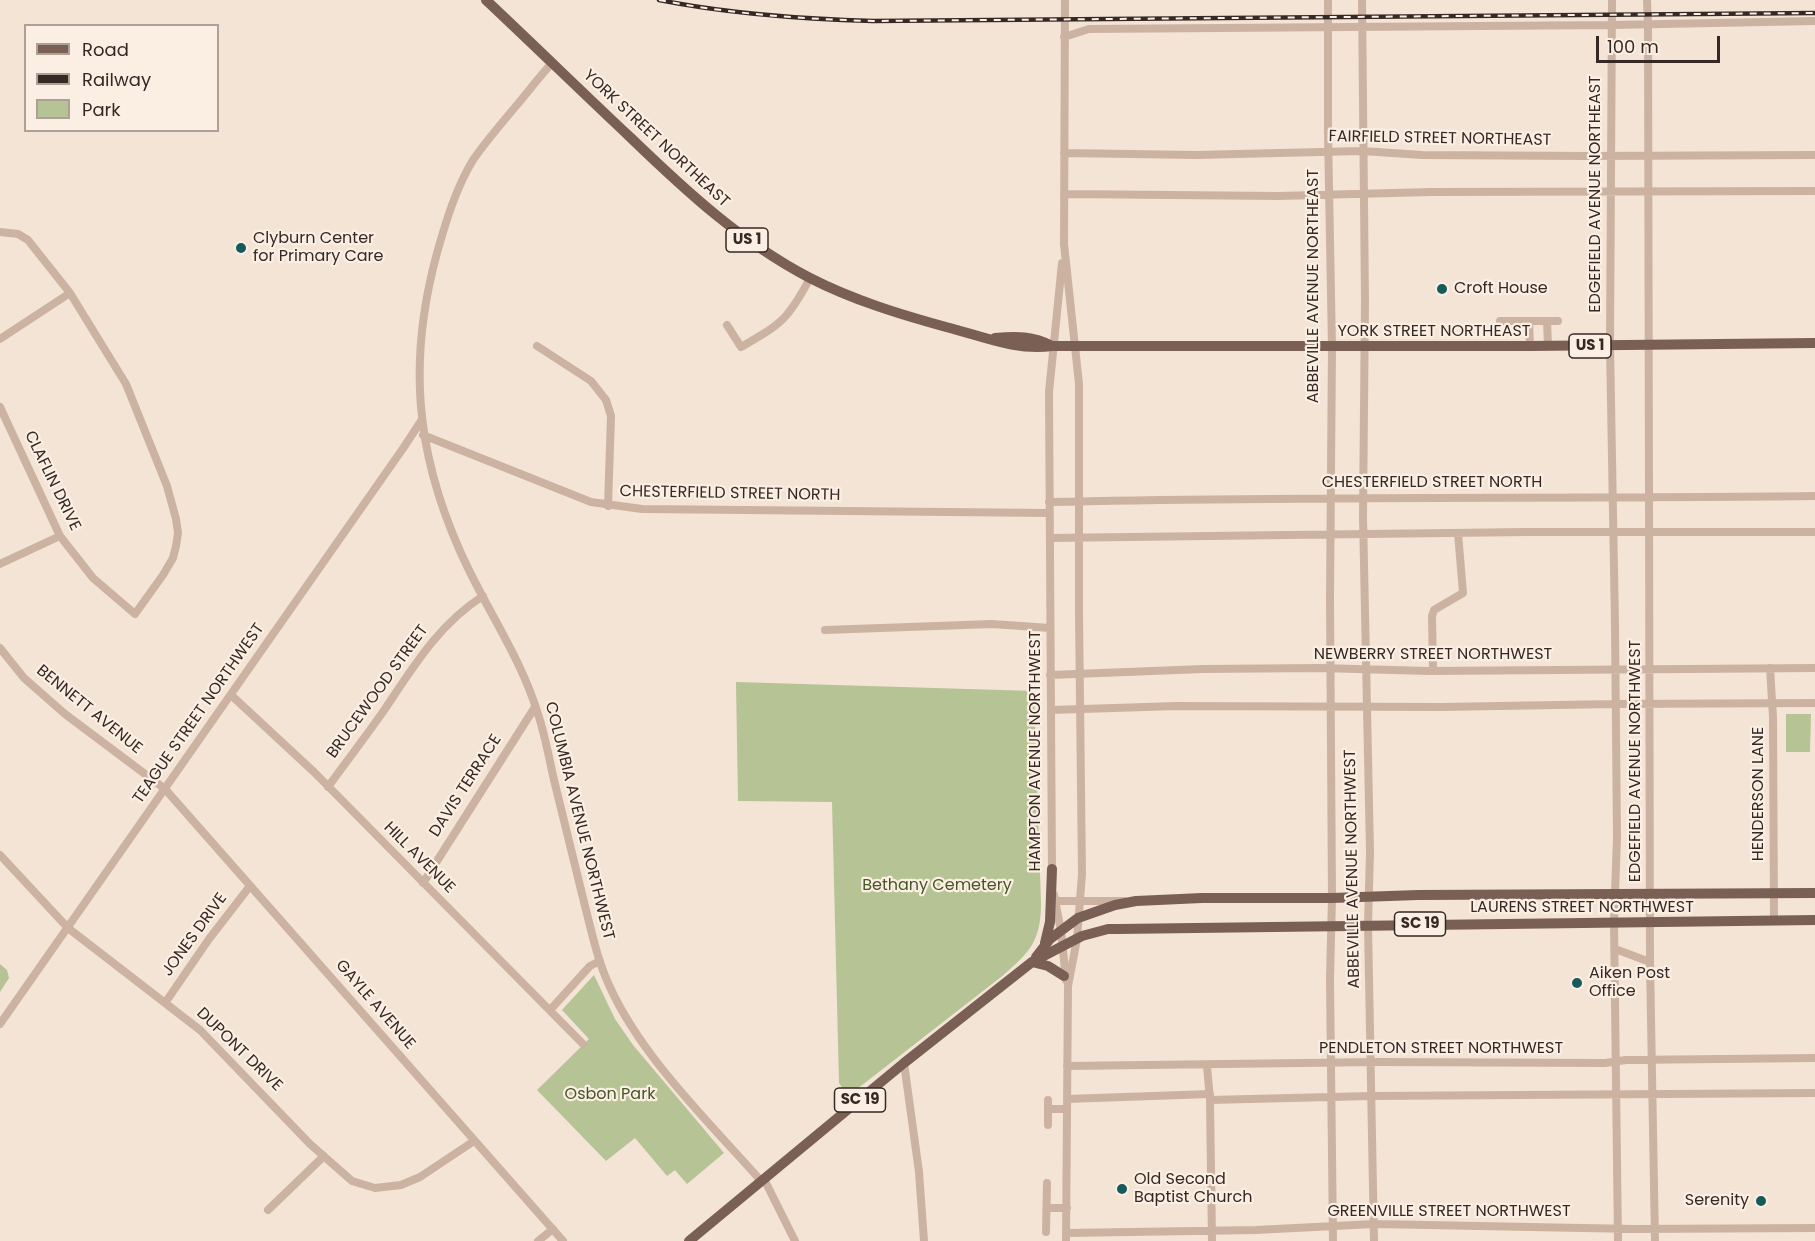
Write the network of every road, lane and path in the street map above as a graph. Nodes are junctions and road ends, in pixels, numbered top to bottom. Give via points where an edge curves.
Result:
1 (486, 0) edge
2 (1065, 0) edge
3 (1328, 0) edge
4 (1362, 0) edge
5 (1612, 0) edge
6 (1647, 0) edge
7 (1815, 21) edge
8 (1648, 24) junction
9 (1612, 25) junction
10 (1362, 26) junction
11 (1328, 27) junction
12 (1064, 37) junction
13 (552, 63) junction
14 (1362, 151) junction
15 (1329, 152) junction
16 (1064, 153) junction
17 (1648, 155) junction
18 (1815, 155) edge
19 (1611, 156) junction
20 (1611, 191) junction
21 (1648, 191) junction
22 (1815, 191) edge
23 (1363, 193) junction
24 (1064, 194) junction
25 (1329, 194) junction
26 (0, 232) edge
27 (1064, 244) junction
28 (810, 278) junction
29 (70, 293) junction
30 (1500, 321) dead end
31 (1529, 321) junction
32 (1547, 321) junction
33 (1558, 321) dead end
34 (727, 325) dead end
35 (0, 339) edge
36 (1815, 343) edge
37 (1610, 345) junction
38 (1649, 345) junction
39 (537, 346) dead end
40 (1052, 346) junction
41 (1530, 346) junction
42 (1548, 346) junction
43 (1075, 347) junction
44 (1332, 347) junction
45 (1365, 347) junction
46 (0, 407) edge
47 (421, 421) junction
48 (423, 435) junction
49 (1648, 496) junction
50 (1815, 496) edge
51 (1364, 497) junction
52 (1330, 498) junction
53 (1612, 498) junction
54 (1079, 501) junction
55 (1049, 502) junction
56 (608, 506) junction
57 (1049, 513) junction
58 (1649, 532) junction
59 (1815, 532) edge
60 (1458, 533) junction
61 (1612, 533) junction
62 (1364, 534) junction
63 (1330, 535) junction
64 (60, 536) junction
65 (1050, 538) junction
66 (1079, 538) junction
67 (0, 564) edge
68 (483, 596) junction
69 (1050, 627) junction
70 (825, 630) dead end
71 (0, 648) edge
72 (1650, 668) junction
73 (1770, 668) junction
74 (1815, 668) edge
75 (1331, 669) junction
76 (1614, 669) junction
77 (1366, 670) junction
78 (1433, 671) junction
79 (1080, 674) junction
80 (1050, 675) junction
81 (231, 695) junction
82 (1815, 703) edge
83 (1615, 704) junction
84 (1650, 704) junction
85 (1773, 704) junction
86 (536, 707) junction
87 (1331, 707) junction
88 (1366, 707) junction
89 (1080, 709) junction
90 (1051, 710) junction
91 (328, 787) junction
92 (165, 789) junction
93 (0, 855) edge
94 (1052, 869) junction
95 (423, 883) junction
96 (250, 886) junction
97 (1614, 893) junction
98 (1815, 893) edge
99 (1651, 894) junction
100 (1774, 894) junction
101 (1332, 898) junction
102 (1370, 898) junction
103 (1081, 900) junction
104 (1055, 901) junction
105 (1136, 901) junction
106 (1101, 910) junction
107 (1078, 918) junction
108 (1774, 920) junction
109 (1815, 920) edge
110 (1614, 921) junction
111 (1652, 922) junction
112 (1331, 925) junction
113 (1368, 925) junction
114 (68, 928) junction
115 (1102, 930) junction
116 (1061, 931) junction
117 (1077, 939) junction
118 (1062, 946) junction
119 (1044, 947) junction
120 (1615, 949) junction
121 (600, 961) junction
122 (1032, 962) junction
123 (1650, 962) junction
124 (1066, 981) junction
125 (165, 1003) junction
126 (550, 1010) junction
127 (0, 1024) edge
128 (583, 1044) dead end
129 (1815, 1058) edge
130 (1653, 1060) junction
131 (1615, 1062) junction
132 (904, 1063) junction
133 (1370, 1063) junction
134 (1330, 1064) junction
135 (1067, 1066) junction
136 (1207, 1066) junction
137 (1815, 1093) edge
138 (1653, 1094) junction
139 (1616, 1095) junction
140 (1371, 1096) junction
141 (1210, 1097) junction
142 (1331, 1098) junction
143 (1048, 1100) dead end
144 (1067, 1104) junction
145 (1048, 1110) junction
146 (1048, 1125) dead end
147 (474, 1141) junction
148 (324, 1156) junction
149 (763, 1180) junction
150 (1047, 1183) dead end
151 (1047, 1208) junction
152 (1067, 1208) junction
153 (268, 1210) dead end
154 (1374, 1224) junction
155 (1333, 1226) junction
156 (1618, 1228) junction
157 (1815, 1228) edge
158 (553, 1229) junction
159 (1655, 1229) junction
160 (1212, 1230) junction
161 (1046, 1232) dead end
162 (1067, 1237) edge
163 (693, 1240) edge
164 (538, 1241) edge
165 (563, 1241) edge
166 (795, 1241) edge
167 (924, 1241) edge
168 (1212, 1241) edge
169 (1333, 1241) edge
170 (1374, 1241) edge
171 (1618, 1241) edge
172 (1655, 1241) edge

1 - 13 main road, YORK STREET NORTHEAST / US 1
2 - 12 street
3 - 11 street, ABBEVILLE AVENUE NORTHEAST
4 - 10 street
5 - 9 street, EDGEFIELD AVENUE NORTHEAST
6 - 8 street
7 - 8 street
8 - 9 street
8 - 17 street
9 - 10 street
9 - 19 street, EDGEFIELD AVENUE NORTHEAST
10 - 11 street
10 - 14 street
11 - 12 street via 1089,29
11 - 15 street, ABBEVILLE AVENUE NORTHEAST
12 - 16 street
13 - 28 main road, YORK STREET NORTHEAST / US 1 via 708,210 749,241
13 - 47 street, COLUMBIA AVENUE NORTHWEST via 473,161 449,213 423,319 419,360
14 - 15 street, FAIRFIELD STREET NORTHEAST
14 - 19 street, FAIRFIELD STREET NORTHEAST
14 - 23 street
15 - 16 street, FAIRFIELD STREET NORTHEAST
15 - 25 street, ABBEVILLE AVENUE NORTHEAST
16 - 24 street
17 - 18 street, FAIRFIELD STREET NORTHEAST
17 - 19 street, FAIRFIELD STREET NORTHEAST
17 - 21 street
19 - 20 street, EDGEFIELD AVENUE NORTHEAST
20 - 21 street
20 - 23 street
20 - 37 street, EDGEFIELD AVENUE NORTHEAST
21 - 22 street
21 - 38 street
23 - 25 street
23 - 45 street
24 - 25 street
24 - 27 street
25 - 44 street, ABBEVILLE AVENUE NORTHEAST
26 - 29 street via 18,234 28,240
27 - 40 street, HAMPTON AVENUE NORTHWEST
27 - 43 street, HAMPTON AVENUE NORTHWEST
28 - 34 street via 784,320 750,342 741,347
28 - 40 main road, YORK STREET NORTHEAST / US 1 via 892,312 990,338 1036,338
29 - 35 street
29 - 64 street, CLAFLIN DRIVE via 126,384 166,486 178,533 173,558 135,614 93,578
30 - 31 street
31 - 32 street
31 - 41 street
32 - 33 street
32 - 42 street
36 - 38 main road, YORK STREET NORTHEAST / US 1
37 - 38 main road, YORK STREET NORTHEAST / US 1
37 - 42 main road, YORK STREET NORTHEAST / US 1
37 - 53 street, EDGEFIELD AVENUE NORTHEAST
38 - 49 street
39 - 56 street via 591,381 606,400 611,416
40 - 43 main road, YORK STREET NORTHEAST / US 1
40 - 55 street, HAMPTON AVENUE NORTHWEST
41 - 42 main road, YORK STREET NORTHEAST / US 1
41 - 45 main road, YORK STREET NORTHEAST / US 1
43 - 44 main road, YORK STREET NORTHEAST / US 1
43 - 54 street, HAMPTON AVENUE NORTHWEST
44 - 45 main road, YORK STREET NORTHEAST / US 1
44 - 52 street, ABBEVILLE AVENUE NORTHEAST
45 - 51 street
46 - 64 street, CLAFLIN DRIVE
47 - 48 street, COLUMBIA AVENUE NORTHWEST
47 - 81 street, TEAGUE STREET NORTHWEST
48 - 56 street, CHESTERFIELD STREET NORTH
48 - 68 street, COLUMBIA AVENUE NORTHWEST via 448,523
49 - 50 street, CHESTERFIELD STREET NORTH
49 - 53 street, CHESTERFIELD STREET NORTH
49 - 58 street, EDGEFIELD AVENUE NORTHWEST
51 - 52 street, CHESTERFIELD STREET NORTH
51 - 53 street, CHESTERFIELD STREET NORTH
51 - 62 street, ABBEVILLE AVENUE NORTHWEST
52 - 54 street, CHESTERFIELD STREET NORTH
52 - 63 street, ABBEVILLE AVENUE NORTHEAST
53 - 61 street, EDGEFIELD AVENUE NORTHEAST
54 - 55 street, CHESTERFIELD STREET NORTH
54 - 66 street, HAMPTON AVENUE NORTHWEST
55 - 57 street, HAMPTON AVENUE NORTHWEST
56 - 57 street, CHESTERFIELD STREET NORTH via 642,510
57 - 65 street, HAMPTON AVENUE NORTHWEST
58 - 59 street
58 - 61 street
58 - 72 street, EDGEFIELD AVENUE NORTHWEST
60 - 61 street
60 - 62 street
60 - 78 street via 1463,593 1434,610
61 - 76 street, EDGEFIELD AVENUE NORTHWEST
62 - 63 street
62 - 77 street, ABBEVILLE AVENUE NORTHWEST
63 - 66 street
63 - 75 street, ABBEVILLE AVENUE NORTHWEST
64 - 67 street
65 - 66 street
65 - 69 street, HAMPTON AVENUE NORTHWEST
66 - 79 street, HAMPTON AVENUE NORTHWEST
68 - 86 street, COLUMBIA AVENUE NORTHWEST
68 - 91 street, BRUCEWOOD STREET via 458,613 437,635
69 - 70 street via 992,624
69 - 80 street, HAMPTON AVENUE NORTHWEST
71 - 92 street, BENNETT AVENUE via 24,678 65,714
72 - 73 street, NEWBERRY STREET NORTHWEST
72 - 76 street, NEWBERRY STREET NORTHWEST
72 - 84 street, EDGEFIELD AVENUE NORTHWEST
73 - 74 street, NEWBERRY STREET NORTHWEST
73 - 85 street, HENDERSON LANE
75 - 77 street, NEWBERRY STREET NORTHWEST
75 - 79 street, NEWBERRY STREET NORTHWEST
75 - 87 street, ABBEVILLE AVENUE NORTHWEST
76 - 78 street, NEWBERRY STREET NORTHWEST
76 - 83 street, EDGEFIELD AVENUE NORTHWEST
77 - 78 street, NEWBERRY STREET NORTHWEST
77 - 88 street, ABBEVILLE AVENUE NORTHWEST
79 - 80 street, NEWBERRY STREET NORTHWEST
79 - 89 street, HAMPTON AVENUE NORTHWEST
80 - 90 street, HAMPTON AVENUE NORTHWEST
81 - 91 street, HILL AVENUE
81 - 92 street, TEAGUE STREET NORTHWEST
82 - 85 street
83 - 84 street
83 - 88 street
83 - 97 street, EDGEFIELD AVENUE NORTHWEST
84 - 85 street
84 - 99 street, EDGEFIELD AVENUE NORTHWEST
85 - 100 street, HENDERSON LANE
86 - 95 street, DAVIS TERRACE
86 - 121 street, COLUMBIA AVENUE NORTHWEST
87 - 88 street
87 - 89 street
87 - 101 street, ABBEVILLE AVENUE NORTHWEST
88 - 102 street, ABBEVILLE AVENUE NORTHWEST
89 - 90 street
89 - 103 street, HAMPTON AVENUE NORTHWEST
90 - 94 street, HAMPTON AVENUE NORTHWEST
91 - 95 street, HILL AVENUE
92 - 96 street, GAYLE AVENUE
92 - 114 street, TEAGUE STREET NORTHWEST
93 - 114 street, DUPONT DRIVE
94 - 104 street, HAMPTON AVENUE NORTHWEST
94 - 119 main road via 1050,922
95 - 126 street, HILL AVENUE
96 - 125 street, JONES DRIVE
96 - 147 street, GAYLE AVENUE
97 - 99 main road, LAURENS STREET NORTHWEST / SC 19
97 - 102 main road, LAURENS STREET NORTHWEST / SC 19
97 - 110 street, EDGEFIELD AVENUE NORTHWEST
98 - 100 main road, LAURENS STREET NORTHWEST / SC 19
99 - 100 main road, LAURENS STREET NORTHWEST / SC 19
99 - 111 street, EDGEFIELD AVENUE NORTHWEST
100 - 108 street, HENDERSON LANE
101 - 102 main road, LAURENS STREET NORTHWEST / SC 19
101 - 105 main road, LAURENS STREET NORTHWEST / SC 19
101 - 112 street, ABBEVILLE AVENUE NORTHWEST
102 - 113 street, ABBEVILLE AVENUE NORTHWEST
103 - 104 street, LAURENS STREET NORTHWEST
103 - 105 street, LAURENS STREET NORTHWEST
103 - 107 street, HAMPTON AVENUE NORTHWEST
104 - 116 street, HAMPTON AVENUE NORTHWEST
105 - 106 main road, LAURENS STREET NORTHWEST / SC 19
106 - 107 main road, LAURENS STREET NORTHWEST / SC 19
106 - 115 main road via 1097,919
107 - 116 main road, LAURENS STREET NORTHWEST / SC 19
107 - 117 street, HAMPTON AVENUE NORTHWEST
108 - 109 main road, LAURENS STREET NORTHWEST / SC 19
108 - 111 main road, LAURENS STREET NORTHWEST / SC 19
110 - 111 main road, LAURENS STREET NORTHWEST / SC 19
110 - 113 main road, LAURENS STREET NORTHWEST / SC 19
110 - 120 street, EDGEFIELD AVENUE NORTHWEST
111 - 123 street, EDGEFIELD AVENUE NORTHWEST
112 - 113 main road, LAURENS STREET NORTHWEST / SC 19
112 - 115 main road, LAURENS STREET NORTHWEST / SC 19
112 - 134 street, ABBEVILLE AVENUE NORTHWEST
113 - 133 street, ABBEVILLE AVENUE NORTHWEST
114 - 125 street, DUPONT DRIVE
114 - 127 street, TEAGUE STREET NORTHWEST
115 - 117 main road, LAURENS STREET NORTHWEST / SC 19
116 - 118 street, HAMPTON AVENUE NORTHWEST
116 - 119 main road, LAURENS STREET NORTHWEST / SC 19
117 - 118 main road, LAURENS STREET NORTHWEST / SC 19
117 - 124 street, HAMPTON AVENUE NORTHWEST
118 - 122 main road, LAURENS STREET NORTHWEST / SC 19
118 - 124 street, HAMPTON AVENUE NORTHWEST
119 - 122 main road, LAURENS STREET NORTHWEST / SC 19
120 - 123 street
120 - 131 street, EDGEFIELD AVENUE NORTHWEST
121 - 126 street via 590,966
121 - 149 street, COLUMBIA AVENUE NORTHWEST via 614,996 643,1042
122 - 124 main road via 1048,966
122 - 132 main road, LAURENS STREET NORTHWEST / SC 19
123 - 130 street, EDGEFIELD AVENUE NORTHWEST
124 - 135 street, HAMPTON AVENUE NORTHWEST
125 - 148 street, DUPONT DRIVE via 214,1044
126 - 128 street, HILL AVENUE
129 - 130 street, PENDLETON STREET NORTHWEST
130 - 131 street, PENDLETON STREET NORTHWEST
130 - 138 street, EDGEFIELD AVENUE NORTHWEST
131 - 133 street, PENDLETON STREET NORTHWEST
131 - 139 street, EDGEFIELD AVENUE NORTHWEST
132 - 149 main road, LAURENS STREET NORTHWEST / SC 19
132 - 167 street
133 - 134 street, PENDLETON STREET NORTHWEST
133 - 140 street, ABBEVILLE AVENUE NORTHWEST
134 - 136 street, PENDLETON STREET NORTHWEST
134 - 142 street, ABBEVILLE AVENUE NORTHWEST
135 - 136 street, PENDLETON STREET NORTHWEST
135 - 144 street, HAMPTON AVENUE NORTHWEST
136 - 141 street
137 - 138 street
138 - 139 street
138 - 159 street, EDGEFIELD AVENUE NORTHWEST
139 - 140 street
139 - 156 street, EDGEFIELD AVENUE NORTHWEST
140 - 142 street
140 - 154 street, ABBEVILLE AVENUE NORTHWEST
141 - 142 street
141 - 144 street
141 - 160 street
142 - 155 street, ABBEVILLE AVENUE NORTHWEST
143 - 145 street
144 - 145 street
144 - 152 street, HAMPTON AVENUE NORTHWEST
145 - 146 street
147 - 148 street, DUPONT DRIVE via 420,1177 383,1189 352,1181
147 - 158 street, GAYLE AVENUE
148 - 153 street
149 - 163 main road, LAURENS STREET NORTHWEST / SC 19
149 - 166 street, COLUMBIA AVENUE NORTHWEST
150 - 151 street
151 - 152 street
151 - 161 street
152 - 162 street, HAMPTON AVENUE NORTHWEST
154 - 155 street, GREENVILLE STREET NORTHWEST
154 - 156 street, GREENVILLE STREET NORTHWEST
154 - 170 street, ABBEVILLE AVENUE NORTHWEST
155 - 160 street, GREENVILLE STREET NORTHWEST
155 - 169 street, ABBEVILLE AVENUE NORTHWEST
156 - 159 street, GREENVILLE STREET NORTHWEST
156 - 171 street, EDGEFIELD AVENUE NORTHWEST
157 - 159 street, GREENVILLE STREET NORTHWEST
158 - 164 street
158 - 165 street, GAYLE AVENUE
159 - 172 street, EDGEFIELD AVENUE NORTHWEST
160 - 162 street, GREENVILLE STREET NORTHWEST via 1082,1233
160 - 168 street

